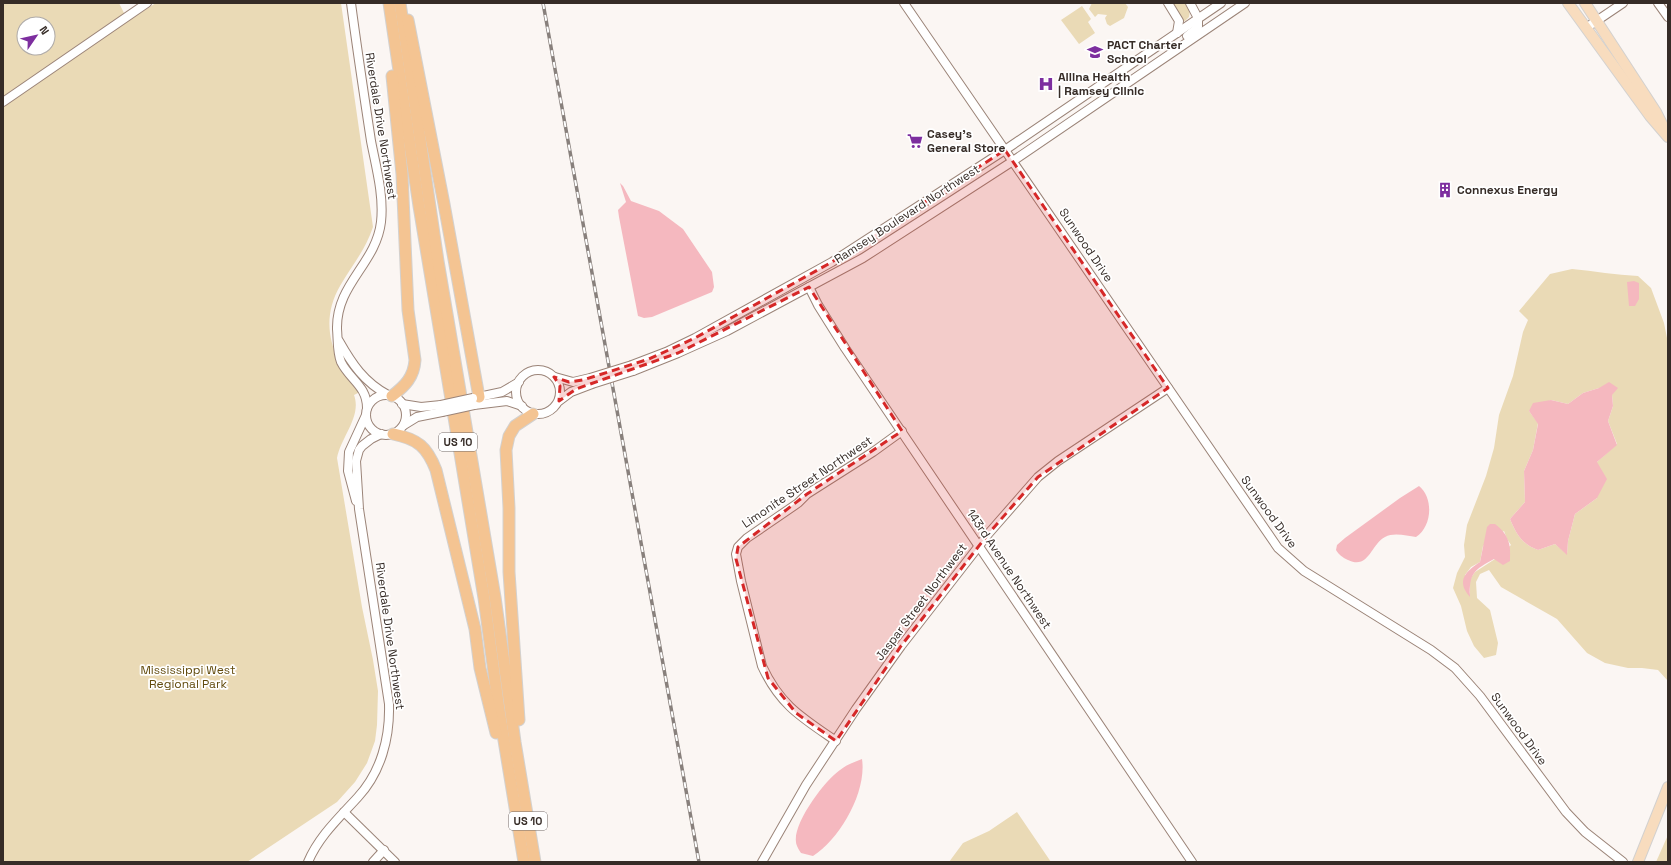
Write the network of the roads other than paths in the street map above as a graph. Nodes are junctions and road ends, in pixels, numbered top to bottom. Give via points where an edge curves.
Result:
1 (148, 3) edge
2 (351, 3) edge
3 (389, 3) edge
4 (400, 3) edge
5 (404, 3) edge
6 (904, 3) edge
7 (1168, 3) edge
8 (1190, 3) edge
9 (1221, 3) edge
10 (1245, 3) edge
11 (1568, 3) edge
12 (1585, 3) edge
13 (1623, 3) edge
14 (1658, 3) edge
15 (1668, 17) edge
16 (1198, 18) junction
17 (391, 21) junction
18 (1596, 21) junction
19 (1586, 28) junction
20 (1177, 33) junction
21 (1111, 94) junction
22 (3, 102) edge
23 (1668, 136) edge
24 (1005, 150) junction
25 (1013, 161) junction
26 (809, 287) junction
27 (338, 338) junction
28 (632, 368) junction
29 (554, 377) junction
30 (519, 381) junction
31 (591, 381) junction
32 (1168, 388) junction
33 (390, 396) junction
34 (475, 400) junction
35 (559, 401) junction
36 (402, 404) junction
37 (522, 406) junction
38 (441, 408) junction
39 (367, 411) junction
40 (534, 414) junction
41 (403, 425) junction
42 (902, 431) junction
43 (381, 434) junction
44 (393, 434) junction
45 (359, 509) junction
46 (979, 546) junction
47 (836, 740) junction
48 (521, 781) junction
49 (1668, 788) edge
50 (344, 812) junction
51 (517, 822) junction
52 (384, 850) junction
53 (308, 862) edge
54 (373, 862) edge
55 (395, 862) edge
56 (524, 862) edge
57 (534, 862) edge
58 (762, 862) edge
59 (1192, 862) edge
60 (1623, 862) edge
61 (1638, 862) edge

1 - 22 street
2 - 27 street, Riverdale Drive Northwest via 380,191 381,222 370,254 343,297 338,316
3 - 17 highway, US 10
4 - 48 highway, US 10 via 438,261 494,597
5 - 34 highway via 434,148
6 - 24 street, Sunwood Drive
7 - 20 street via 1178,21
8 - 16 street
9 - 16 street, Ramsey Boulevard Northwest
10 - 21 street, Ramsey Boulevard Northwest
11 - 19 main road
12 - 18 main road
13 - 18 street
14 - 15 street
16 - 20 street, Ramsey Boulevard Northwest
16 - 21 street via 1198,27 1194,32 1116,84
17 - 33 highway via 392,69 404,203 408,310 415,360 410,378 402,389
17 - 51 highway, US 10 via 430,276 484,598
18 - 19 street
18 - 23 main road via 1656,112
19 - 23 main road via 1650,116
20 - 24 street, Ramsey Boulevard Northwest
21 - 25 street, Ramsey Boulevard Northwest
24 - 25 street, Sunwood Drive
24 - 28 street, Ramsey Boulevard Northwest via 802,279 696,338
25 - 26 street, Ramsey Boulevard Northwest via 863,258
25 - 32 street, Sunwood Drive
26 - 28 street, Ramsey Boulevard Northwest via 678,353
26 - 42 street, 143rd Avenue Northwest via 823,313
27 - 33 street, Riverdale Drive Northwest via 358,372 372,386
27 - 39 street, Riverdale Drive Northwest via 342,362 364,393
28 - 31 street, Ramsey Boulevard Northwest, bridge
29 - 30 street via 545,371 537,370 526,373
29 - 31 street, Ramsey Boulevard Northwest via 573,382
29 - 35 street via 560,390
30 - 34 street via 502,392
30 - 37 street via 516,394
31 - 35 street, Ramsey Boulevard Northwest
32 - 46 street, Jaspar Street Northwest via 1058,461 1038,478
32 - 60 street, Sunwood Drive via 1283,554 1310,575 1431,650 1455,668 1480,696 1566,812 1585,832
33 - 36 street
33 - 39 street via 376,398
34 - 37 street via 507,401
34 - 38 street, bridge
35 - 40 street via 548,412
36 - 38 street
36 - 41 street via 406,416
37 - 40 street
38 - 41 street via 418,416
39 - 43 street via 370,427
39 - 45 street, Riverdale Drive Northwest via 352,444 348,461 350,482
40 - 48 highway via 515,426 509,436 506,450 509,572
41 - 44 street
42 - 46 street, 143rd Avenue Northwest
42 - 47 street, Limonite Street Northwest via 807,494 738,547 736,559 762,666 768,678 796,713
43 - 44 street
43 - 45 street, Riverdale Drive Northwest via 362,446 357,457
44 - 51 highway via 408,437 421,445 436,470
45 - 50 street, Riverdale Drive Northwest via 388,697 389,721 384,751 374,775
46 - 47 street, Jaspar Street Northwest via 898,652
46 - 59 street, 143rd Avenue Northwest
47 - 58 street, Jaspar Street Northwest via 806,785
48 - 57 highway, US 10
49 - 61 main road
50 - 52 street
50 - 53 street, Riverdale Drive Northwest via 320,839
51 - 56 highway, US 10
52 - 54 street
52 - 55 street

